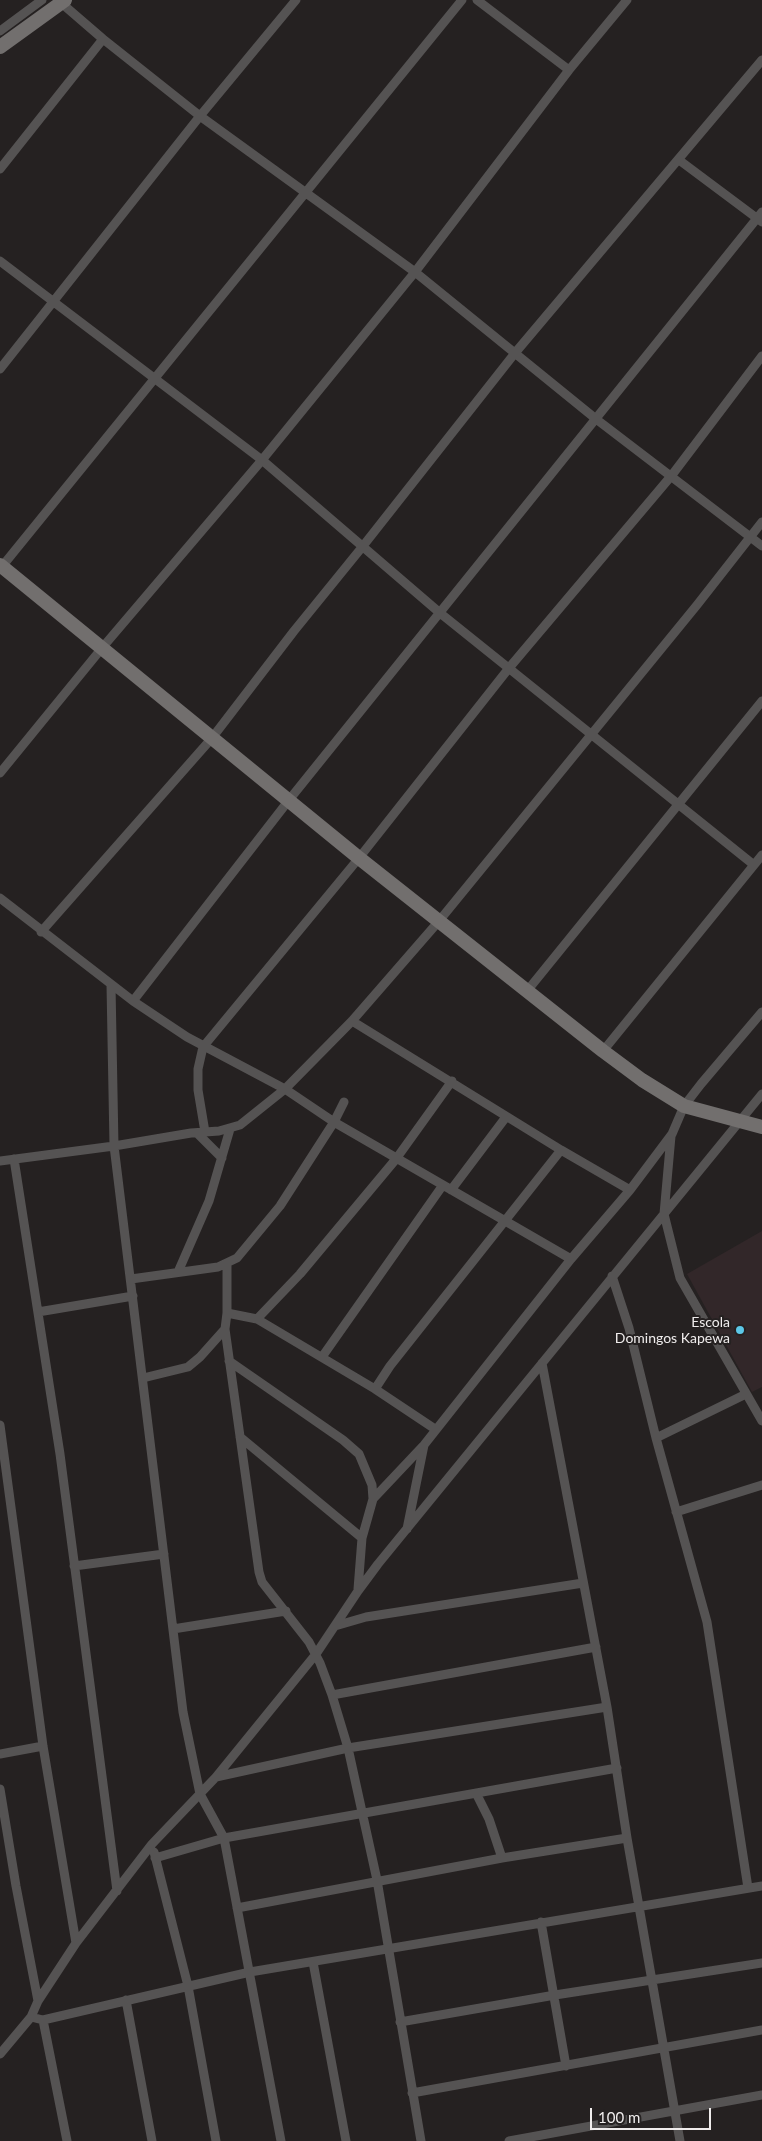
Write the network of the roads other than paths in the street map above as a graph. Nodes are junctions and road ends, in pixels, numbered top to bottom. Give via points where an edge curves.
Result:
1 (42, 0) edge
2 (296, 0) edge
3 (462, 0) edge
4 (477, 0) edge
5 (627, 0) edge
6 (61, 1) edge
7 (0, 31) edge
8 (102, 39) junction
9 (0, 47) edge
10 (762, 60) edge
11 (570, 70) junction
12 (200, 116) junction
13 (679, 160) junction
14 (0, 169) edge
15 (306, 194) junction
16 (760, 217) edge
17 (0, 261) edge
18 (415, 272) junction
19 (54, 303) junction
20 (515, 353) junction
21 (762, 356) edge
22 (0, 370) edge
23 (155, 378) junction
24 (596, 419) junction
25 (262, 460) junction
26 (672, 475) junction
27 (762, 522) edge
28 (751, 536) junction
29 (364, 546) junction
30 (762, 546) edge
31 (1, 567) edge
32 (440, 613) junction
33 (102, 648) junction
34 (509, 668) junction
35 (762, 701) edge
36 (591, 736) junction
37 (212, 738) junction
38 (0, 773) edge
39 (289, 800) junction
40 (677, 804) junction
41 (762, 856) edge
42 (359, 858) junction
43 (754, 865) junction
44 (0, 898) edge
45 (439, 921) junction
46 (41, 932) junction
47 (111, 985) junction
48 (527, 991) junction
49 (133, 1001) junction
50 (762, 1012) edge
51 (352, 1021) junction
52 (203, 1047) junction
53 (602, 1051) junction
54 (452, 1082) junction
55 (285, 1089) junction
56 (762, 1094) edge
57 (344, 1102) dead end
58 (684, 1106) junction
59 (506, 1117) junction
60 (740, 1121) junction
61 (334, 1122) junction
62 (762, 1126) edge
63 (230, 1129) junction
64 (201, 1132) junction
65 (672, 1134) junction
66 (114, 1146) junction
67 (561, 1150) junction
68 (222, 1158) junction
69 (396, 1158) junction
70 (14, 1159) junction
71 (0, 1161) edge
72 (447, 1187) junction
73 (630, 1190) junction
74 (664, 1214) junction
75 (505, 1221) junction
76 (572, 1259) junction
77 (227, 1264) junction
78 (178, 1272) junction
79 (612, 1276) junction
80 (131, 1279) junction
81 (133, 1296) junction
82 (38, 1312) junction
83 (228, 1313) junction
84 (257, 1320) junction
85 (225, 1329) junction
86 (322, 1357) junction
87 (229, 1361) junction
88 (542, 1363) junction
89 (143, 1378) junction
90 (374, 1389) junction
91 (746, 1394) junction
92 (762, 1421) edge
93 (0, 1425) edge
94 (435, 1429) junction
95 (240, 1436) junction
96 (656, 1438) junction
97 (424, 1445) junction
98 (762, 1485) edge
99 (373, 1499) junction
100 (676, 1512) junction
101 (406, 1532) junction
102 (362, 1538) junction
103 (164, 1554) junction
104 (74, 1566) junction
105 (583, 1583) junction
106 (358, 1591) junction
107 (286, 1612) junction
108 (336, 1626) junction
109 (173, 1629) junction
110 (596, 1647) junction
111 (316, 1654) junction
112 (332, 1695) junction
113 (607, 1707) junction
114 (43, 1746) junction
115 (348, 1748) junction
116 (0, 1754) edge
117 (616, 1768) junction
118 (216, 1777) junction
119 (0, 1789) edge
120 (476, 1793) junction
121 (200, 1794) junction
122 (363, 1813) junction
123 (224, 1838) junction
124 (628, 1838) junction
125 (152, 1844) junction
126 (155, 1858) junction
127 (502, 1858) junction
128 (378, 1880) junction
129 (762, 1886) edge
130 (748, 1888) junction
131 (117, 1891) junction
132 (640, 1907) junction
133 (237, 1908) junction
134 (541, 1922) junction
135 (76, 1943) junction
136 (388, 1950) junction
137 (313, 1962) junction
138 (762, 1963) edge
139 (250, 1972) junction
140 (652, 1982) junction
141 (188, 1986) junction
142 (555, 1995) junction
143 (126, 2000) junction
144 (38, 2001) junction
145 (31, 2017) junction
146 (43, 2020) junction
147 (400, 2022) junction
148 (762, 2030) edge
149 (664, 2049) junction
150 (0, 2054) edge
151 (566, 2066) junction
152 (412, 2094) junction
153 (762, 2095) edge
154 (675, 2112) junction
155 (67, 2141) edge
156 (152, 2141) edge
157 (216, 2141) edge
158 (281, 2141) edge
159 (346, 2141) edge
160 (421, 2141) edge
161 (509, 2141) edge
162 (680, 2141) edge

1 - 7 street
2 - 12 street
3 - 15 street
4 - 11 street
5 - 11 street
6 - 8 street
6 - 9 main road
8 - 12 street
8 - 14 street
10 - 13 street
11 - 18 street
12 - 15 street
12 - 19 street
13 - 16 street
13 - 20 street
15 - 18 street
15 - 23 street
16 - 24 street
17 - 19 street
18 - 20 street
18 - 25 street
19 - 22 street
19 - 23 street
20 - 24 street
20 - 29 street
21 - 26 street
23 - 25 street
23 - 31 street
24 - 26 street
24 - 32 street
25 - 29 street
25 - 33 street
26 - 28 street
26 - 34 street
27 - 28 street
28 - 30 street
28 - 36 street
29 - 32 street
29 - 37 street
31 - 33 main road
32 - 34 street
32 - 39 street
33 - 37 main road
33 - 38 street
34 - 36 street
34 - 42 street
35 - 40 street
36 - 40 street
36 - 45 street
37 - 39 main road
37 - 46 street
39 - 42 main road
39 - 49 street
40 - 43 street
40 - 48 street
41 - 43 street
42 - 45 main road
42 - 52 street
43 - 53 street
44 - 46 street
45 - 48 main road
45 - 51 street
46 - 47 street
47 - 49 street
47 - 66 street
48 - 53 main road
49 - 52 street
50 - 58 street
51 - 54 street
51 - 55 street
52 - 55 street
52 - 64 street via 198,1068
53 - 58 main road
54 - 59 street
54 - 69 street
55 - 61 street
55 - 63 street via 240,1125
56 - 60 street
57 - 61 street
58 - 60 main road
58 - 65 street
59 - 67 street
59 - 72 street
60 - 62 main road
60 - 74 street
61 - 69 street
61 - 77 street via 280,1206 248,1246
63 - 64 street
63 - 68 street
64 - 66 street
64 - 68 street
65 - 73 street
65 - 74 street
66 - 70 street
66 - 80 street
67 - 73 street
67 - 75 street
68 - 78 street via 209,1201
69 - 72 street
69 - 84 street via 300,1274
70 - 71 street
70 - 82 street
72 - 75 street
72 - 86 street
73 - 76 street
74 - 79 street
74 - 91 street via 680,1278
75 - 76 street
75 - 90 street
76 - 94 street
77 - 78 street
77 - 83 street
78 - 80 street
79 - 88 street
79 - 96 street via 636,1354
80 - 81 street
81 - 82 street
81 - 89 street
82 - 104 street
83 - 84 street
83 - 85 street
84 - 86 street
85 - 87 street
85 - 89 street via 188,1367
86 - 90 street
87 - 95 street
87 - 99 street via 359,1454 372,1486
88 - 101 street
88 - 105 street
89 - 103 street
90 - 94 street
91 - 92 street
91 - 96 street
93 - 114 street
94 - 97 street
95 - 102 street
95 - 107 street via 258,1572
96 - 100 street
97 - 99 street
97 - 101 street
98 - 100 street
99 - 102 street
100 - 130 street via 708,1622
101 - 106 street
102 - 106 street
103 - 104 street
103 - 109 street
104 - 131 street
105 - 108 street via 366,1617
105 - 110 street
106 - 108 street
107 - 109 street
107 - 111 street
108 - 111 street
109 - 121 street via 183,1712
110 - 112 street
110 - 113 street
111 - 112 street
111 - 118 street
112 - 115 street
113 - 115 street
113 - 117 street
114 - 116 street
114 - 135 street
115 - 118 street
115 - 122 street
117 - 120 street
117 - 124 street
118 - 121 street
119 - 144 street
120 - 122 street
120 - 127 street
121 - 123 street
121 - 125 street
122 - 123 street
122 - 128 street
123 - 126 street
123 - 133 street
124 - 127 street
124 - 132 street
125 - 126 street
125 - 131 street
126 - 141 street
127 - 128 street
128 - 133 street
128 - 136 street
129 - 130 street
130 - 132 street
131 - 135 street
132 - 134 street
132 - 140 street
133 - 139 street
134 - 136 street
134 - 142 street
135 - 144 street
136 - 137 street
136 - 147 street
137 - 139 street
137 - 159 street
138 - 140 street
139 - 141 street
139 - 158 street
140 - 142 street
140 - 149 street
141 - 143 street
141 - 157 street
142 - 147 street
142 - 151 street
143 - 146 street
143 - 156 street
144 - 145 street
145 - 146 street
145 - 150 street
146 - 155 street
147 - 152 street
148 - 149 street
149 - 151 street
149 - 154 street
151 - 152 street
152 - 160 street
153 - 154 street
154 - 161 street
154 - 162 street

